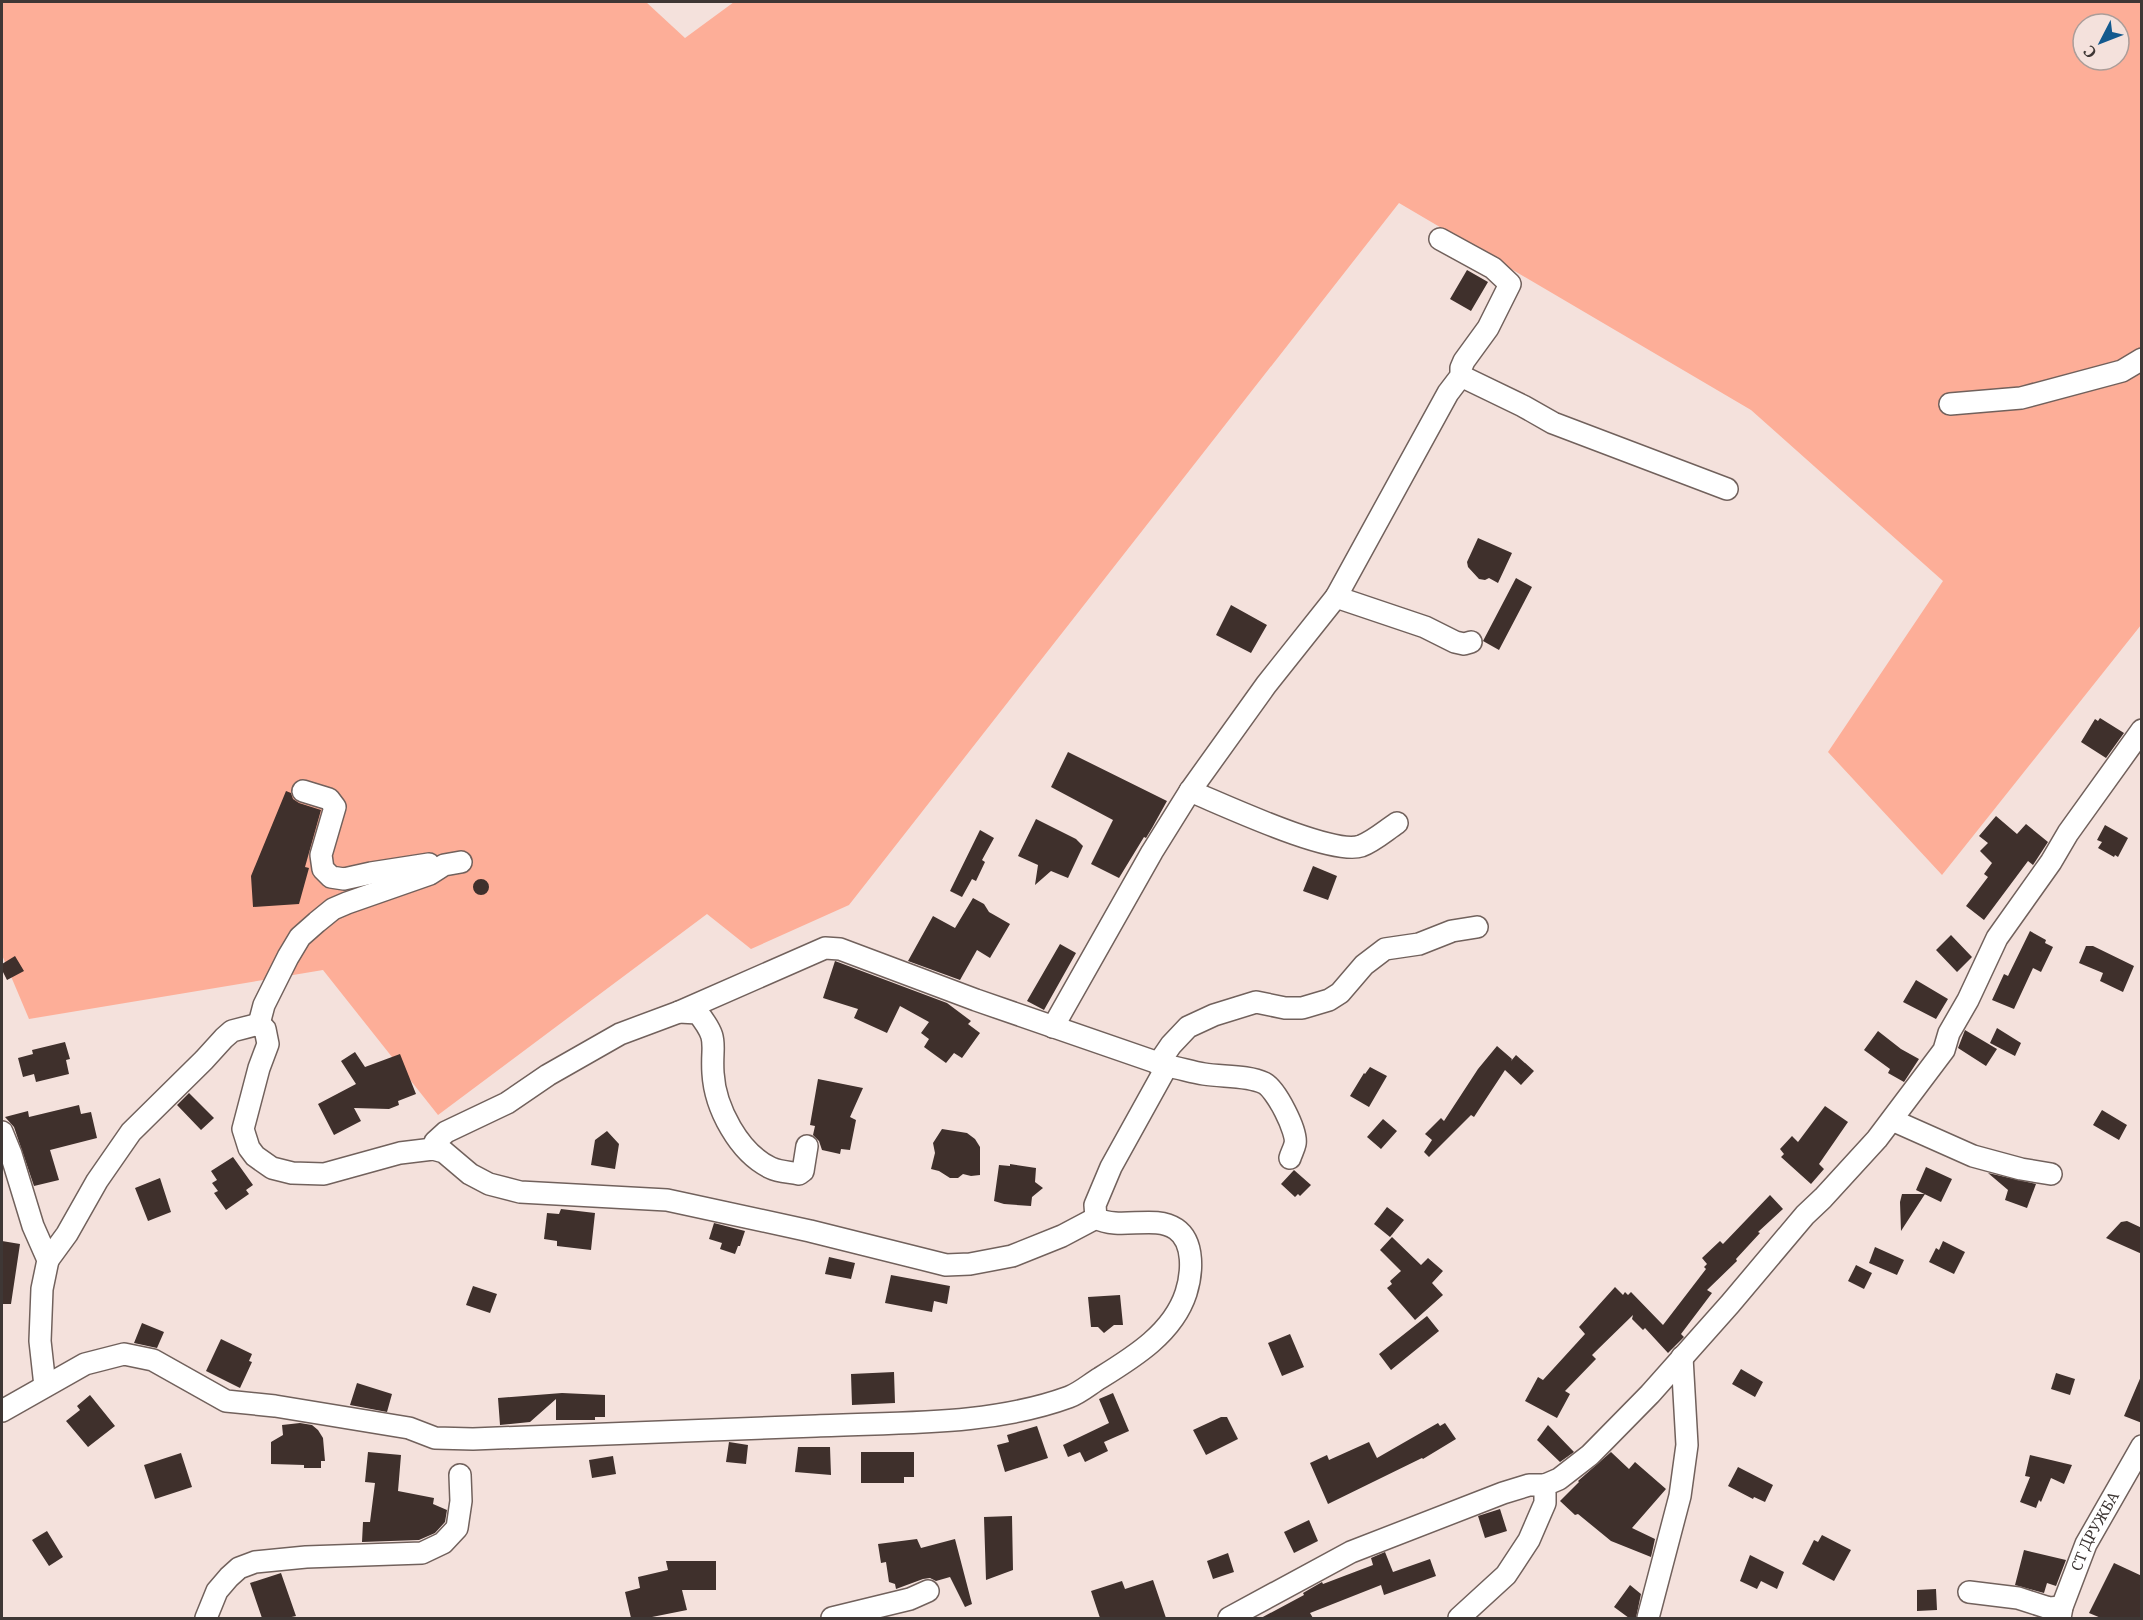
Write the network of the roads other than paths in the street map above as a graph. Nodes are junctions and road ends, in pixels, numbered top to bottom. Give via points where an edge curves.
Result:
1 (1440, 239) dead end
2 (2142, 359) edge
3 (1461, 376) junction
4 (1950, 404) dead end
5 (1727, 489) dead end
6 (1336, 597) junction
7 (1471, 642) dead end
8 (2142, 730) edge
9 (303, 791) dead end
10 (1190, 791) junction
11 (1396, 823) dead end
12 (1477, 927) dead end
13 (679, 1012) junction
14 (259, 1024) junction
15 (1053, 1027) junction
16 (1163, 1065) junction
17 (1892, 1120) junction
18 (2, 1132) edge
19 (807, 1146) dead end
20 (433, 1149) junction
21 (1290, 1158) dead end
22 (2051, 1174) dead end
23 (1096, 1218) junction
24 (48, 1260) junction
25 (1682, 1357) junction
26 (45, 1386) junction
27 (2, 1411) edge
28 (2142, 1446) edge
29 (460, 1475) dead end
30 (1545, 1485) junction
31 (928, 1591) dead end
32 (1969, 1592) dead end
33 (2061, 1613) edge
34 (206, 1618) edge
35 (832, 1618) edge
36 (1228, 1618) edge
37 (1459, 1618) edge
38 (1648, 1618) edge

1 - 3 street via 1493,268 1510,284 1488,328 1464,361
2 - 4 street via 2122,371 2021,398
3 - 5 street via 1553,423
3 - 6 street via 1402,474
6 - 7 street via 1425,627 1455,642
6 - 10 street via 1266,685
8 - 17 street via 1997,938 1948,1033 1944,1050
9 - 14 street via 329,799 335,807 321,855 323,869 331,878 344,879 442,860 457,862 340,906 317,922 300,937 288,957
10 - 11 street via 1297,834 1348,848 1361,846
10 - 15 street
12 - 16 street via 1452,931 1419,944 1385,949 1329,1000 1302,1008 1256,1002 1214,1014 1188,1027 1171,1045
13 - 15 street via 825,948 853,953
13 - 19 street via 698,1013 710,1029 716,1096 730,1129 757,1159 773,1169 798,1174 803,1171
13 - 20 street via 620,1034 507,1103 446,1132
14 - 20 street via 266,1029 268,1044 243,1129 249,1148 265,1164 292,1173 324,1174 400,1153
14 - 24 street via 232,1031 131,1132
15 - 16 street
16 - 21 street via 1265,1083 1293,1130 1296,1143
16 - 23 street via 1111,1167 1095,1204
17 - 22 street via 1973,1156
17 - 25 street
18 - 24 street
20 - 23 street via 444,1152 489,1184 520,1192 667,1200 946,1265 1012,1256
23 - 26 street via 1113,1224 1163,1225 1185,1238 1191,1264 1187,1292 1174,1320 1128,1360 1071,1396 1035,1407 952,1422 435,1438 409,1428 226,1401 153,1360 124,1354 85,1364
24 - 26 street via 42,1289 40,1341
25 - 30 street via 1590,1455
25 - 38 street via 1687,1445 1680,1496
26 - 27 street
28 - 33 street, СТ ДРУЖБА via 2086,1544
29 - 34 street via 457,1528 443,1543 422,1552 255,1562 239,1568 217,1591
30 - 36 street via 1503,1493 1351,1552
30 - 37 street via 1545,1503 1529,1540 1506,1575
31 - 35 street
32 - 33 street via 2018,1598

